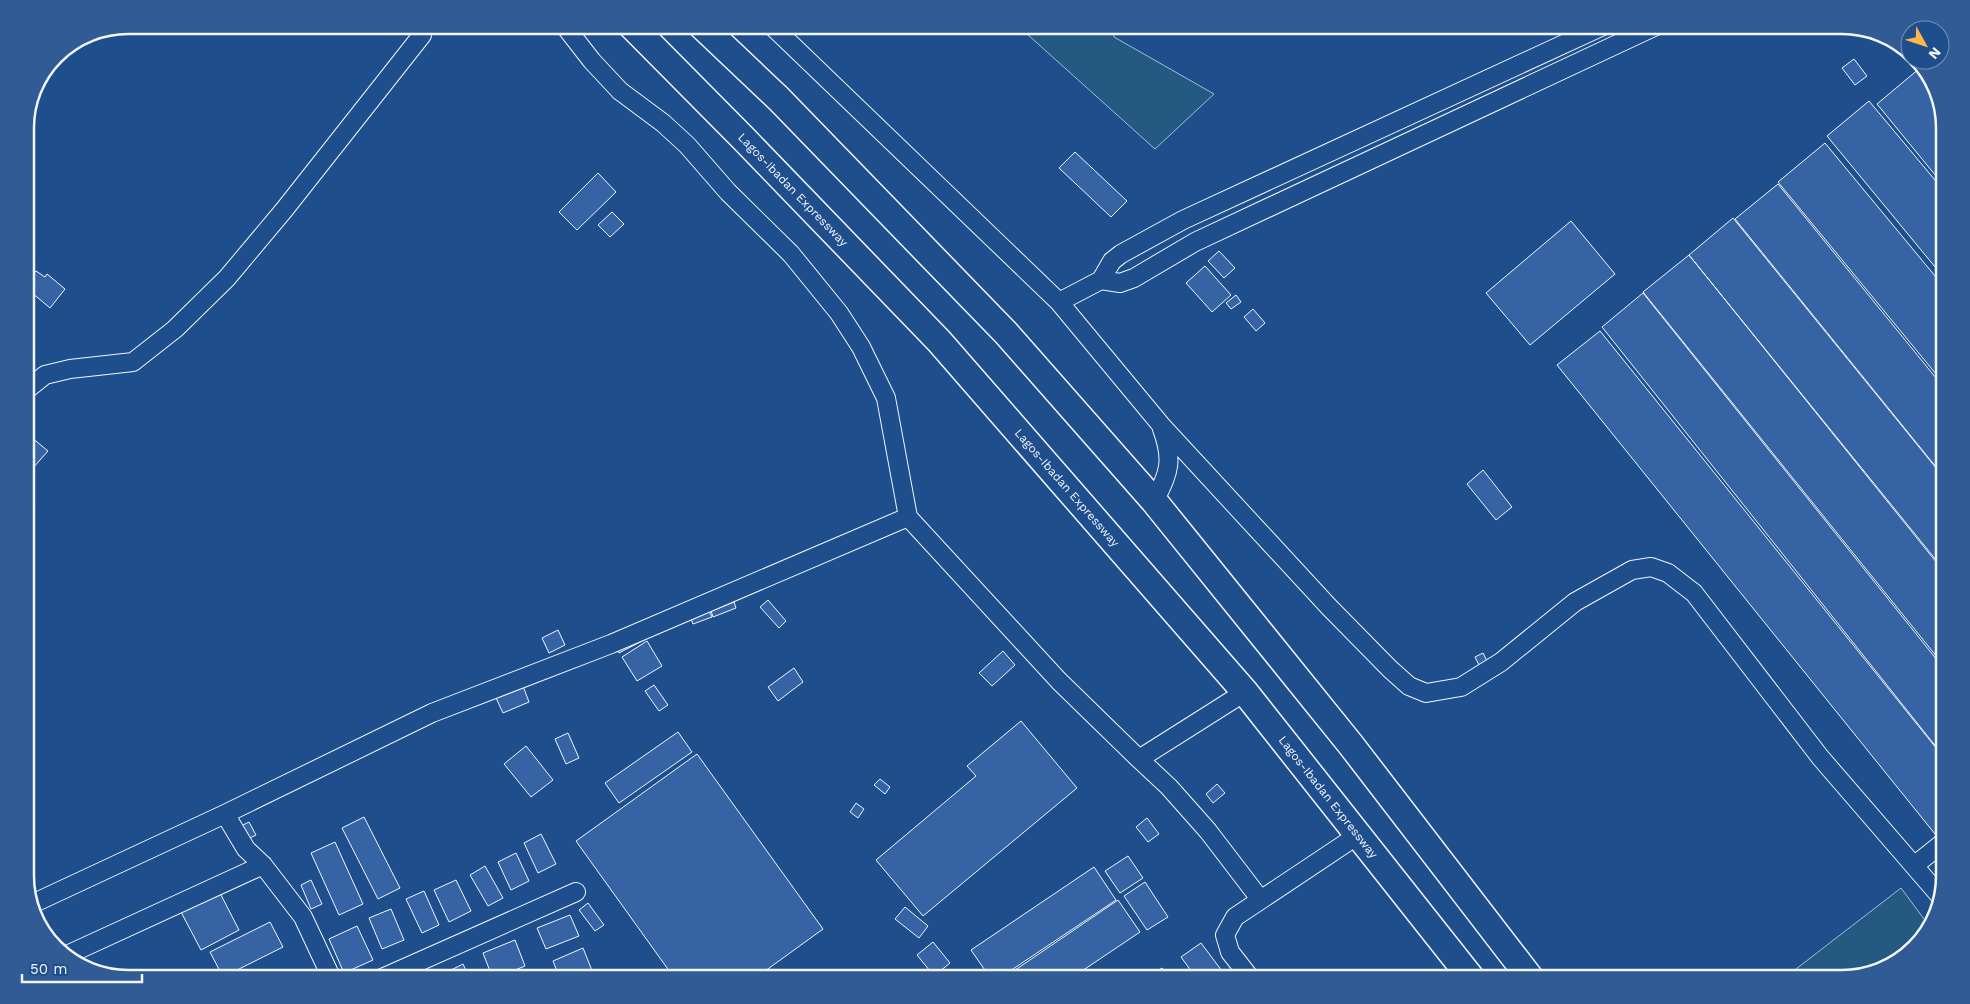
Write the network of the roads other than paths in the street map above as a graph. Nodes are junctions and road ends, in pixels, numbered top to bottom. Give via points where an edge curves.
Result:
1 (422, 34) edge
2 (571, 34) edge
3 (640, 34) edge
4 (711, 34) edge
5 (781, 34) edge
6 (1573, 34) edge
7 (1639, 34) edge
8 (1101, 280) junction
9 (1059, 302) junction
10 (34, 384) edge
11 (1161, 425) junction
12 (1154, 501) junction
13 (908, 517) junction
14 (1245, 692) junction
15 (1140, 759) junction
16 (225, 814) junction
17 (1358, 834) junction
18 (1936, 848) edge
19 (263, 865) junction
20 (1915, 865) junction
21 (1935, 890) edge
22 (576, 892) dead end
23 (1260, 899) junction
24 (38, 901) edge
25 (73, 952) edge
26 (328, 970) edge
27 (400, 970) edge
28 (1244, 970) edge
29 (1465, 970) edge
30 (1524, 970) edge

1 - 10 street via 284,210 227,278 175,329 133,362 70,369 45,375
2 - 13 street via 620,92 663,122 791,254 839,313 861,347 886,398
3 - 14 highway, Lagos-Ibadan Expressway via 939,341
4 - 12 highway via 780,99 999,326
5 - 9 street
6 - 8 street via 1183,220 1121,254 1112,261
7 - 8 street via 1195,242 1134,278 1120,283
8 - 9 street
9 - 11 street
11 - 12 street via 1170,457 1164,482
11 - 20 street via 1390,669 1408,686 1426,693 1461,687 1501,662 1575,602 1632,570 1651,567 1668,573 1694,593 1820,757
12 - 30 highway via 1351,745
13 - 15 street via 1059,681
13 - 16 street via 611,644 432,713
14 - 15 street
14 - 17 highway, Lagos-Ibadan Expressway
15 - 23 street via 1208,831
16 - 19 street via 246,849
16 - 24 street
17 - 23 street
17 - 29 highway, Lagos-Ibadan Expressway
18 - 20 street
19 - 25 street
19 - 26 street via 302,917
20 - 21 street
22 - 27 street
23 - 28 street via 1235,917 1225,935 1230,952

